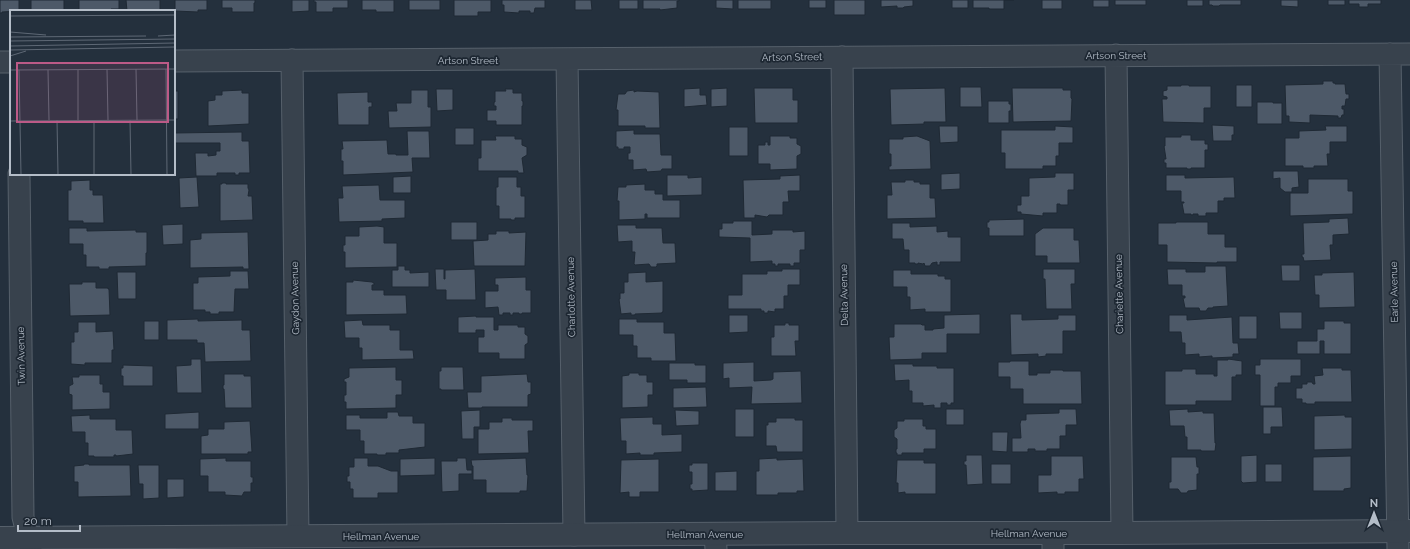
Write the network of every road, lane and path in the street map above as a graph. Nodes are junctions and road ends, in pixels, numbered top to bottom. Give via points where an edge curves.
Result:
1 (1400, 54) edge
2 (1116, 55) junction
3 (842, 57) junction
4 (567, 59) junction
5 (292, 60) junction
6 (175, 61) edge
7 (19, 175) edge
8 (847, 533) junction
9 (574, 534) junction
10 (1122, 534) junction
11 (298, 536) junction
12 (1402, 537) edge
13 (0, 538) edge
14 (1053, 541) edge
15 (715, 542) edge
16 (30, 543) edge
17 (374, 543) edge

1 - 2 street, Artson Street
1 - 12 street, Earle Avenue
2 - 3 street, Artson Street
2 - 10 street, Chariette Avenue
3 - 4 street, Artson Street
3 - 8 street, Delta Avenue
4 - 5 street, Artson Street
4 - 9 street, Charlotte Avenue
5 - 6 street, Artson Street
5 - 11 street, Gaydon Avenue
7 - 16 street, Twin Avenue via 23,517
8 - 14 street, Hellman Avenue
8 - 15 street, Hellman Avenue
9 - 15 street, Hellman Avenue
9 - 17 street, Hellman Avenue
10 - 12 street, Hellman Avenue
10 - 14 street, Hellman Avenue
11 - 16 street, Hellman Avenue
11 - 17 street, Hellman Avenue
13 - 16 street, Hellman Avenue

